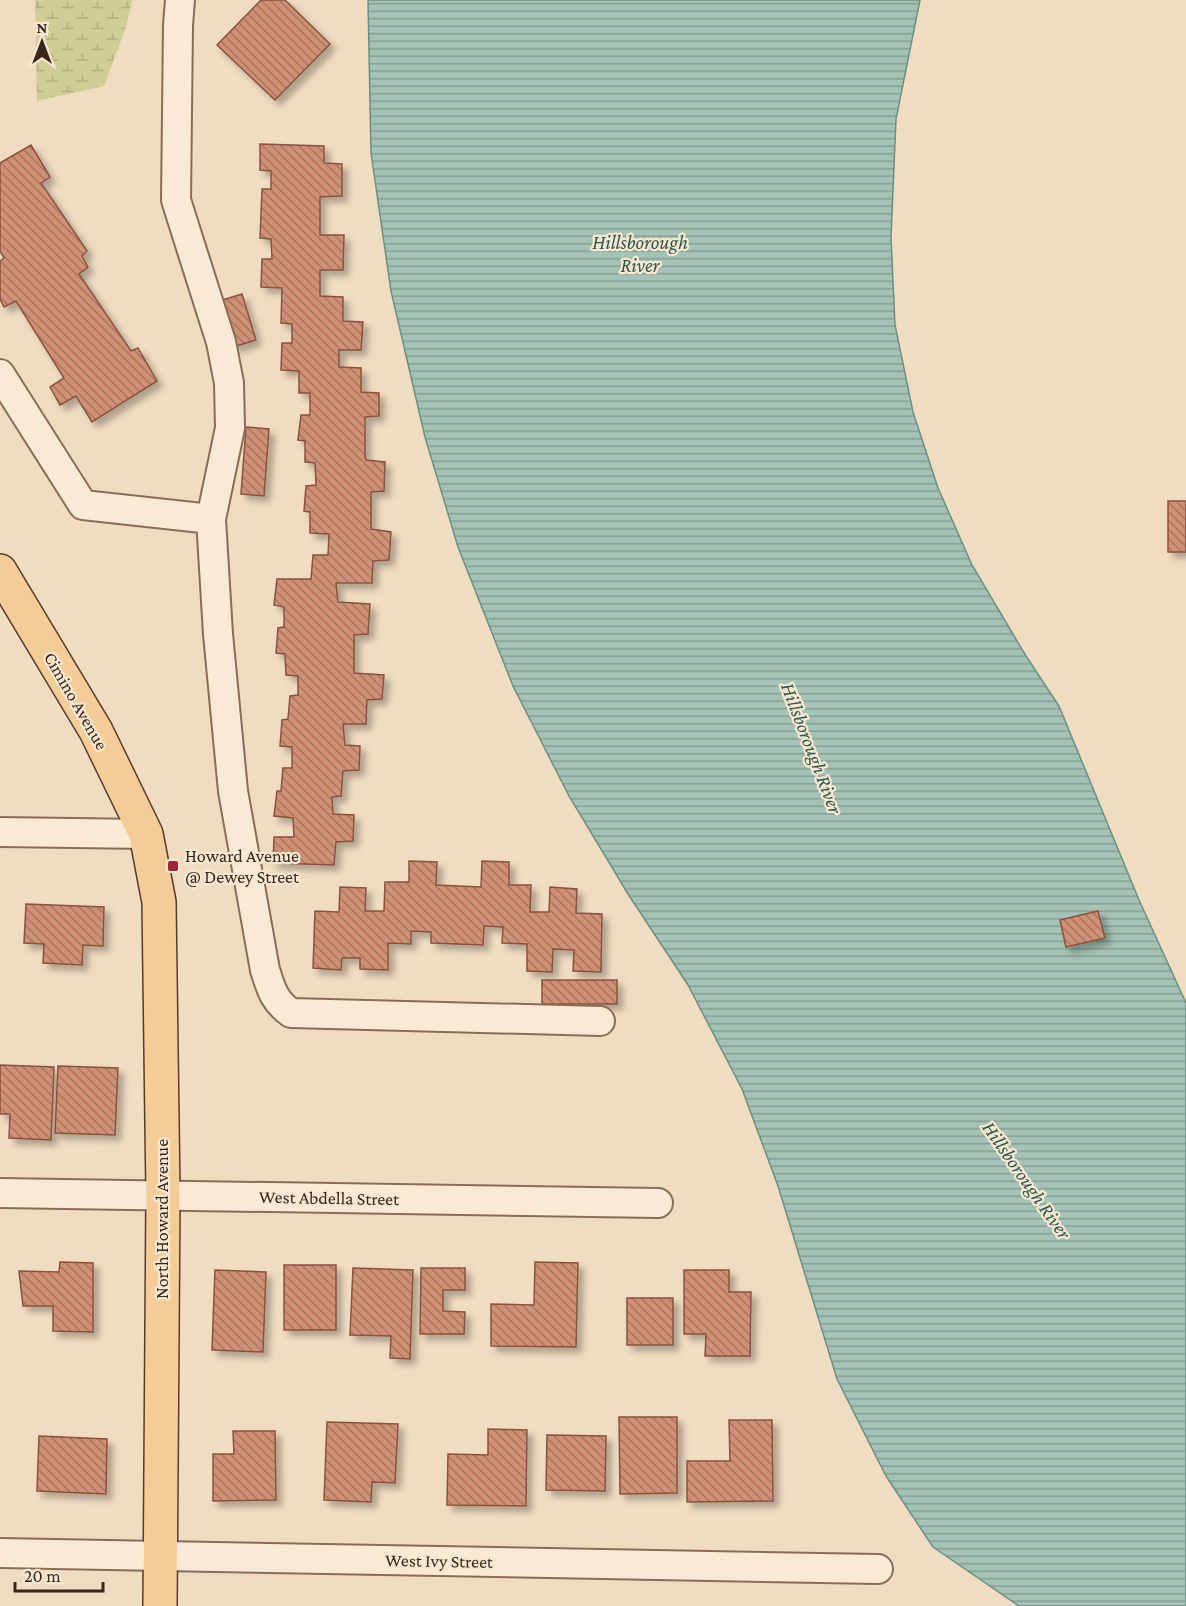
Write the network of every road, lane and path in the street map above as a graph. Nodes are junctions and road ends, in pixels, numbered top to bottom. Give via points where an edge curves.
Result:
1 (180, 0) edge
2 (0, 374) edge
3 (212, 519) junction
4 (0, 572) edge
5 (0, 832) edge
6 (146, 834) junction
7 (600, 1021) dead end
8 (0, 1193) edge
9 (162, 1195) junction
10 (658, 1203) dead end
11 (0, 1553) edge
12 (160, 1555) junction
13 (878, 1569) dead end
14 (160, 1606) edge

1 - 3 street via 176,200 221,342 229,383 230,428
2 - 3 street via 83,505
3 - 7 street via 233,791 265,970 280,1005 291,1013
4 - 6 main road, Cimino Avenue via 96,731
5 - 6 street
6 - 9 main road, North Howard Avenue via 159,902
8 - 9 street, West Abdella Street
9 - 10 street, West Abdella Street
9 - 12 main road, North Howard Avenue
11 - 12 street, West Ivy Street
12 - 13 street, West Ivy Street
12 - 14 main road, North Howard Avenue

